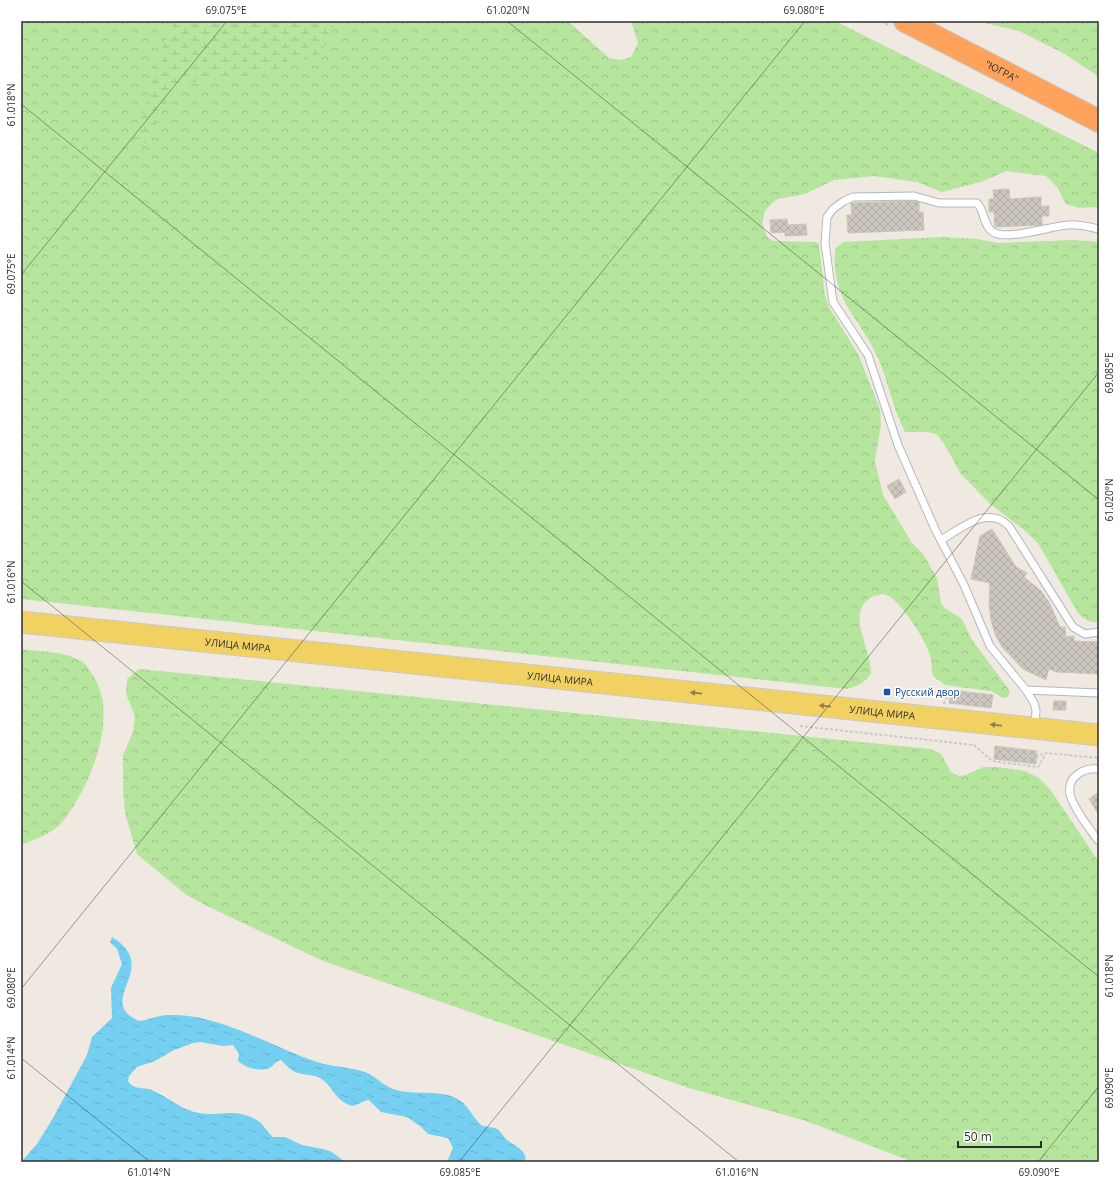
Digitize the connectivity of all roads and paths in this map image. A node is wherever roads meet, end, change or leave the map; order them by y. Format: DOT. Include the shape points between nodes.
graph roads {
  1 [pos="905,21"];
  2 [pos="1099,121"];
  3 [pos="1099,229"];
  4 [pos="941,540"];
  5 [pos="21,622"];
  6 [pos="1099,632"];
  7 [pos="21,635"];
  8 [pos="1026,690"];
  9 [pos="1099,693"];
  10 [pos="982,700"];
  11 [pos="942,708"];
  12 [pos="800,726"];
  13 [pos="1099,735"];
  14 [pos="1038,741"];
  15 [pos="1099,749"];
  16 [pos="1001,753"];
  17 [pos="1099,758"];
  18 [pos="1099,769"];
  19 [pos="1099,841"];
  1 -- 2 [label="highway, \"ЮГРА\""];
  3 -- 4 [label="lane" via="1067,225 1044,230 994,233 988,228 982,208 977,203 939,203 914,196 852,197 833,209 827,217 825,243 833,302 868,355 898,445"];
  4 -- 6 [label="lane" via="979,519 998,517 1009,526 1073,627 1085,634"];
  4 -- 8 [label="lane" via="990,646"];
  14 -- 5 [label="main road, УЛИЦА МИРА, one-way"];
  7 -- 14 [label="main road, УЛИЦА МИРА"];
  8 -- 9 [label="lane"];
  8 -- 14 [label="lane" via="1036,707"];
  10 -- 11 [label="path" via="948,697"];
  12 -- 14 [label="path" via="974,745 992,761 1038,767"];
  13 -- 14 [label="main road, УЛИЦА МИРА"];
  14 -- 15 [label="main road, УЛИЦА МИРА"];
  14 -- 16 [label="path" via="1036,757"];
  14 -- 17 [label="path"];
  18 -- 19 [label="lane" via="1082,771 1070,785 1069,794"];
}
